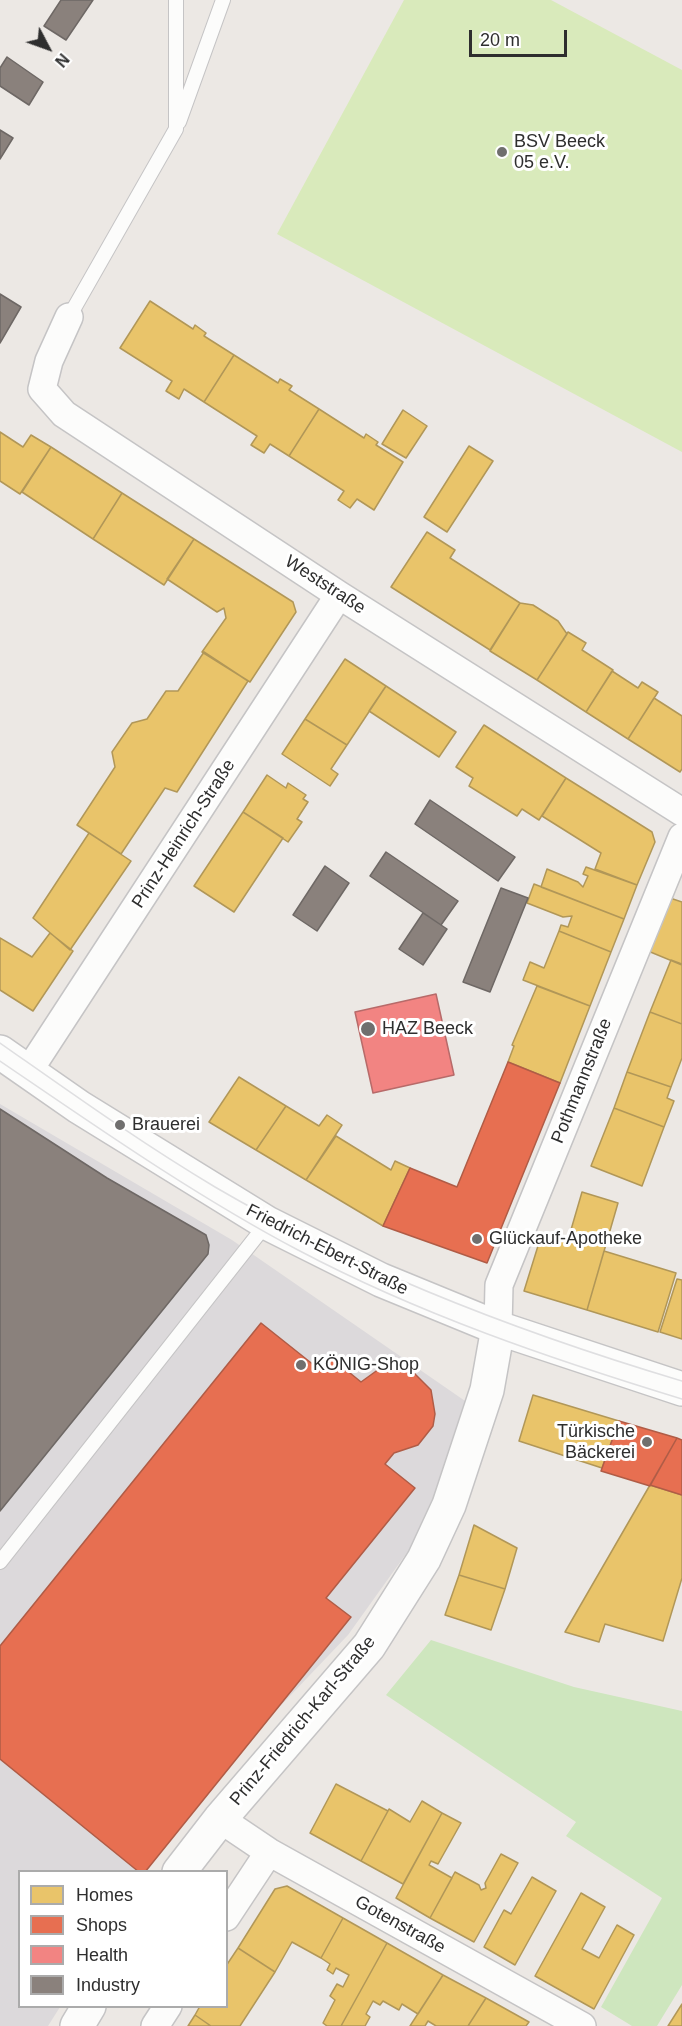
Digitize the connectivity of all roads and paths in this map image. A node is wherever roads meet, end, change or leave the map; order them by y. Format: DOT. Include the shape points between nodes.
graph roads {
  1 [pos="176,0"];
  2 [pos="223,0"];
  3 [pos="176,129"];
  4 [pos="69,317"];
  5 [pos="339,595"];
  6 [pos="682,812"];
  7 [pos="682,837"];
  8 [pos="0,1052"];
  9 [pos="28,1072"];
  10 [pos="267,1224"];
  11 [pos="498,1328"];
  12 [pos="682,1389"];
  13 [pos="0,1562"];
  14 [pos="220,1820"];
  15 [pos="269,1852"];
  16 [pos="181,1870"];
  17 [pos="228,1914"];
  18 [pos="88,2008"];
  19 [pos="167,2008"];
  20 [pos="77,2026"];
  21 [pos="155,2026"];
  22 [pos="582,2026"];
  1 -- 3 [label="lane"];
  2 -- 3 [label="lane"];
  3 -- 4 [label="lane"];
  4 -- 5 [label="street, Weststraße" via="42,389 64,414"];
  5 -- 6 [label="street, Weststraße"];
  5 -- 9 [label="street, Prinz-Heinrich-Straße"];
  7 -- 11 [label="street, Pothmannstraße" via="499,1285"];
  8 -- 9 [label="main road, Friedrich-Ebert-Straße"];
  9 -- 10 [label="main road, Friedrich-Ebert-Straße"];
  10 -- 11 [label="main road, Friedrich-Ebert-Straße" via="381,1280"];
  10 -- 13 [label="lane"];
  11 -- 12 [label="main road, Friedrich-Ebert-Straße"];
  11 -- 14 [label="main road, Prinz-Friedrich-Karl-Straße" via="487,1390 449,1505 424,1559 369,1646"];
  14 -- 15 [label="street, Gotenstraße"];
  14 -- 16 [label="main road, Prinz-Friedrich-Karl-Straße"];
  15 -- 17 [label="street"];
  15 -- 22 [label="street, Gotenstraße"];
  18 -- 20 [label="main road"];
  19 -- 21 [label="street"];
}
